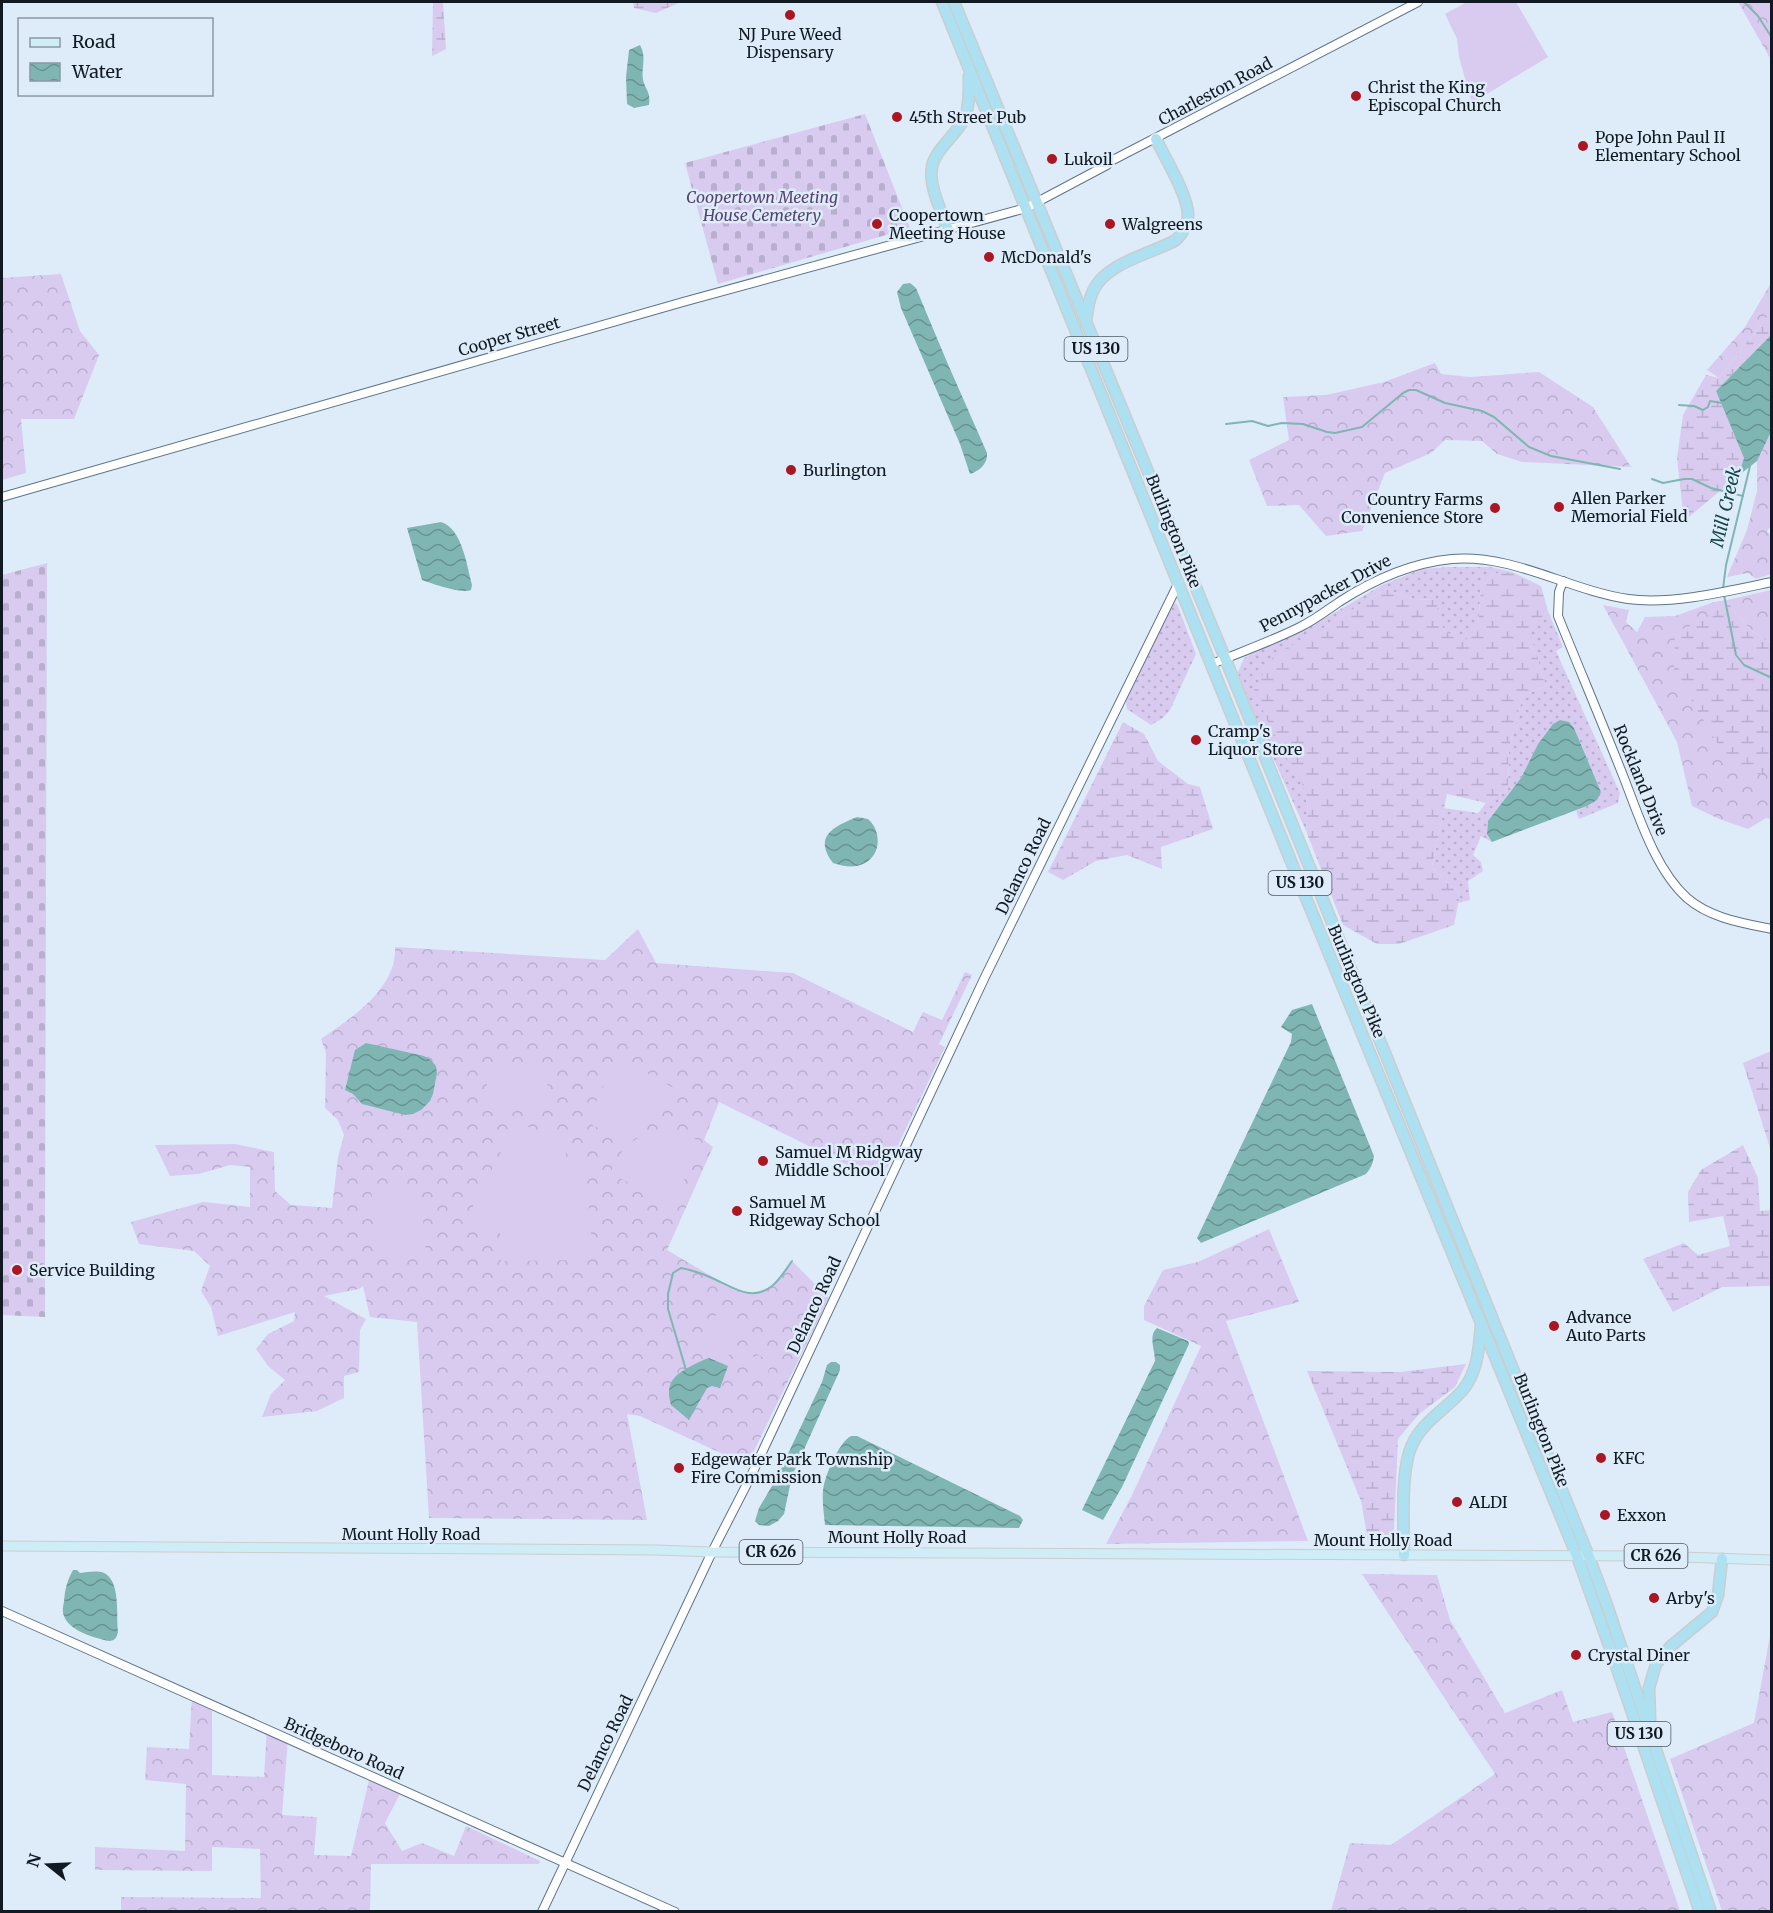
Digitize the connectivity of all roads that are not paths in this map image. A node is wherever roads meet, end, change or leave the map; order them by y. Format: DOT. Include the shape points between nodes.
graph roads {
  1 [pos="942,2"];
  2 [pos="954,2"];
  3 [pos="1416,2"];
  4 [pos="969,69"];
  5 [pos="1156,139"];
  6 [pos="1031,206"];
  7 [pos="948,230"];
  8 [pos="1086,323"];
  9 [pos="2,497"];
  10 [pos="1563,581"];
  11 [pos="1179,582"];
  12 [pos="1772,582"];
  13 [pos="1225,658"];
  14 [pos="1212,664"];
  15 [pos="1772,928"];
  16 [pos="1481,1322"];
  17 [pos="2,1546"];
  18 [pos="712,1552"];
  19 [pos="1404,1555"];
  20 [pos="1583,1557"];
  21 [pos="1722,1559"];
  22 [pos="1772,1560"];
  23 [pos="2,1611"];
  24 [pos="1650,1732"];
  25 [pos="565,1861"];
  26 [pos="542,1911"];
  27 [pos="675,1911"];
  28 [pos="1700,1911"];
  29 [pos="1711,1911"];
  1 -- 4 [label="highway, Burlington Pike / US 130"];
  2 -- 6 [label="highway, Burlington Pike / US 130"];
  3 -- 5 [label="street, Charleston Road"];
  4 -- 6 [label="highway, Burlington Pike / US 130"];
  4 -- 7 [label="highway" via="965,116 935,156 932,166 933,185"];
  5 -- 6 [label="street, Charleston Road"];
  5 -- 8 [label="highway" via="1187,207 1183,233 1099,280 1089,301"];
  6 -- 7 [label="street, Cooper Street"];
  6 -- 8 [label="highway, Burlington Pike / US 130"];
  6 -- 11 [label="highway, Burlington Pike / US 130"];
  7 -- 9 [label="street, Cooper Street"];
  8 -- 13 [label="highway, Burlington Pike / US 130"];
  10 -- 12 [label="street, Pennypacker Drive" via="1641,600 1671,599"];
  10 -- 13 [label="street, Pennypacker Drive" via="1496,561 1454,559 1426,563 1386,576 1299,627"];
  10 -- 15 [label="street, Rockland Drive" via="1558,616 1664,869 1678,890 1698,906 1722,917"];
  11 -- 14 [label="highway, Burlington Pike / US 130"];
  11 -- 18 [label="street, Delanco Road" via="984,979"];
  13 -- 14 [label="street, Pennypacker Drive"];
  13 -- 20 [label="highway, Burlington Pike / US 130"];
  14 -- 16 [label="highway, Burlington Pike / US 130"];
  16 -- 19 [label="highway" via="1471,1377 1412,1445 1406,1468"];
  16 -- 20 [label="highway, Burlington Pike / US 130"];
  17 -- 18 [label="main road, Mount Holly Road / CR 626"];
  18 -- 19 [label="main road, Mount Holly Road / CR 626"];
  18 -- 25 [label="street, Delanco Road"];
  19 -- 20 [label="main road, Mount Holly Road / CR 626"];
  20 -- 21 [label="main road, CR 626"];
  20 -- 24 [label="highway, Burlington Pike / US 130"];
  20 -- 28 [label="highway, Burlington Pike / US 130"];
  21 -- 22 [label="main road, CR 626"];
  21 -- 24 [label="highway" via="1712,1611 1679,1638 1656,1664 1649,1688"];
  23 -- 25 [label="street, Bridgeboro Road"];
  24 -- 29 [label="highway, Burlington Pike / US 130"];
  25 -- 26 [label="street, Delanco Road"];
  25 -- 27 [label="street, Bridgeboro Road"];
}
